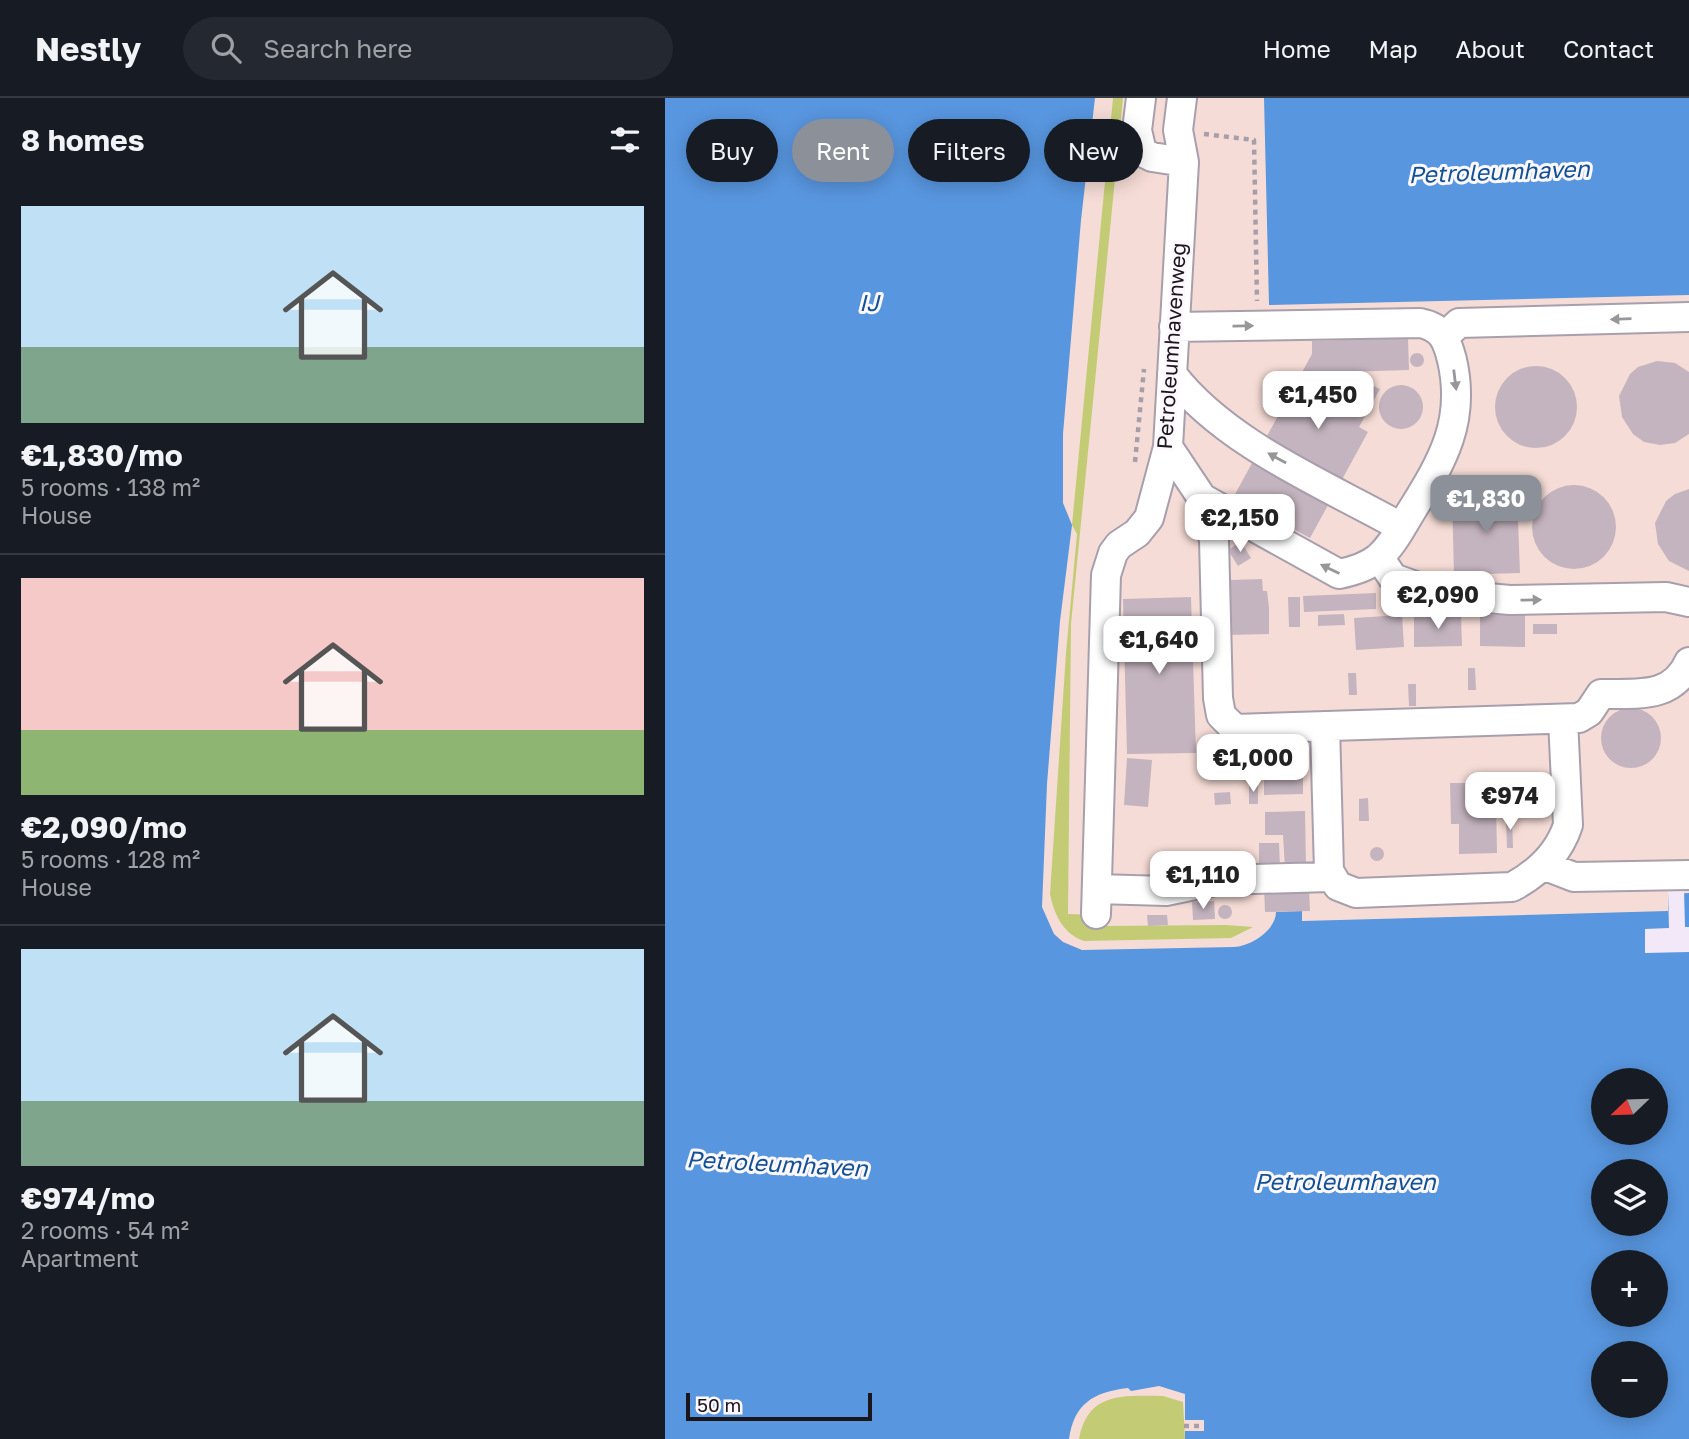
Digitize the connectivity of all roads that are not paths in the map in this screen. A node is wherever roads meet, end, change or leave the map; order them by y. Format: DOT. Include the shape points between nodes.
graph roads {
  1 [pos="1141,98"];
  2 [pos="1182,98"];
  3 [pos="1200,98"];
  4 [pos="1184,162"];
  5 [pos="1689,317"];
  6 [pos="1174,327"];
  7 [pos="1445,337"];
  8 [pos="1172,374"];
  9 [pos="1168,447"];
  10 [pos="1202,498"];
  11 [pos="1401,527"];
  12 [pos="1379,557"];
  13 [pos="1689,602"];
  14 [pos="1689,662"];
  15 [pos="1563,719"];
  16 [pos="1325,726"];
  17 [pos="1543,866"];
  18 [pos="1689,874"];
  19 [pos="1331,877"];
  1 -- 4 [label="lane" via="1137,130 1143,152"];
  2 -- 4 [label="lane, Petroleumhavenweg" via="1178,130"];
  3 -- 4 [label="lane, Petroleumhavenweg" via="1195,133"];
  4 -- 6 [label="lane, Petroleumhavenweg"];
  5 -- 7 [label="lane, one-way" via="1459,323"];
  6 -- 7 [label="lane, one-way" via="1420,323"];
  6 -- 8 [label="lane, Petroleumhavenweg"];
  7 -- 11 [label="lane, one-way" via="1457,393 1452,434 1437,470"];
  8 -- 9 [label="lane, Petroleumhavenweg"];
  11 -- 8 [label="lane, one-way" via="1231,433"];
  9 -- 10 [label="lane"];
  9 -- 19 [label="lane, Petroleumhavenweg" via="1149,518 1119,545 1106,575 1096,902 1141,890 1166,891 1219,880"];
  12 -- 10 [label="lane, one-way" via="1339,574"];
  10 -- 16 [label="lane" via="1214,540 1221,715 1235,729"];
  11 -- 12 [label="lane"];
  12 -- 13 [label="lane, one-way" via="1393,578 1454,594 1510,600 1667,597"];
  14 -- 15 [label="lane" via="1680,677 1658,692 1601,694 1579,719"];
  15 -- 16 [label="lane"];
  15 -- 17 [label="lane" via="1568,825 1564,839"];
  16 -- 19 [label="lane"];
  17 -- 18 [label="lane" via="1574,877"];
  17 -- 19 [label="lane" via="1512,887 1356,893 1343,890"];
}
